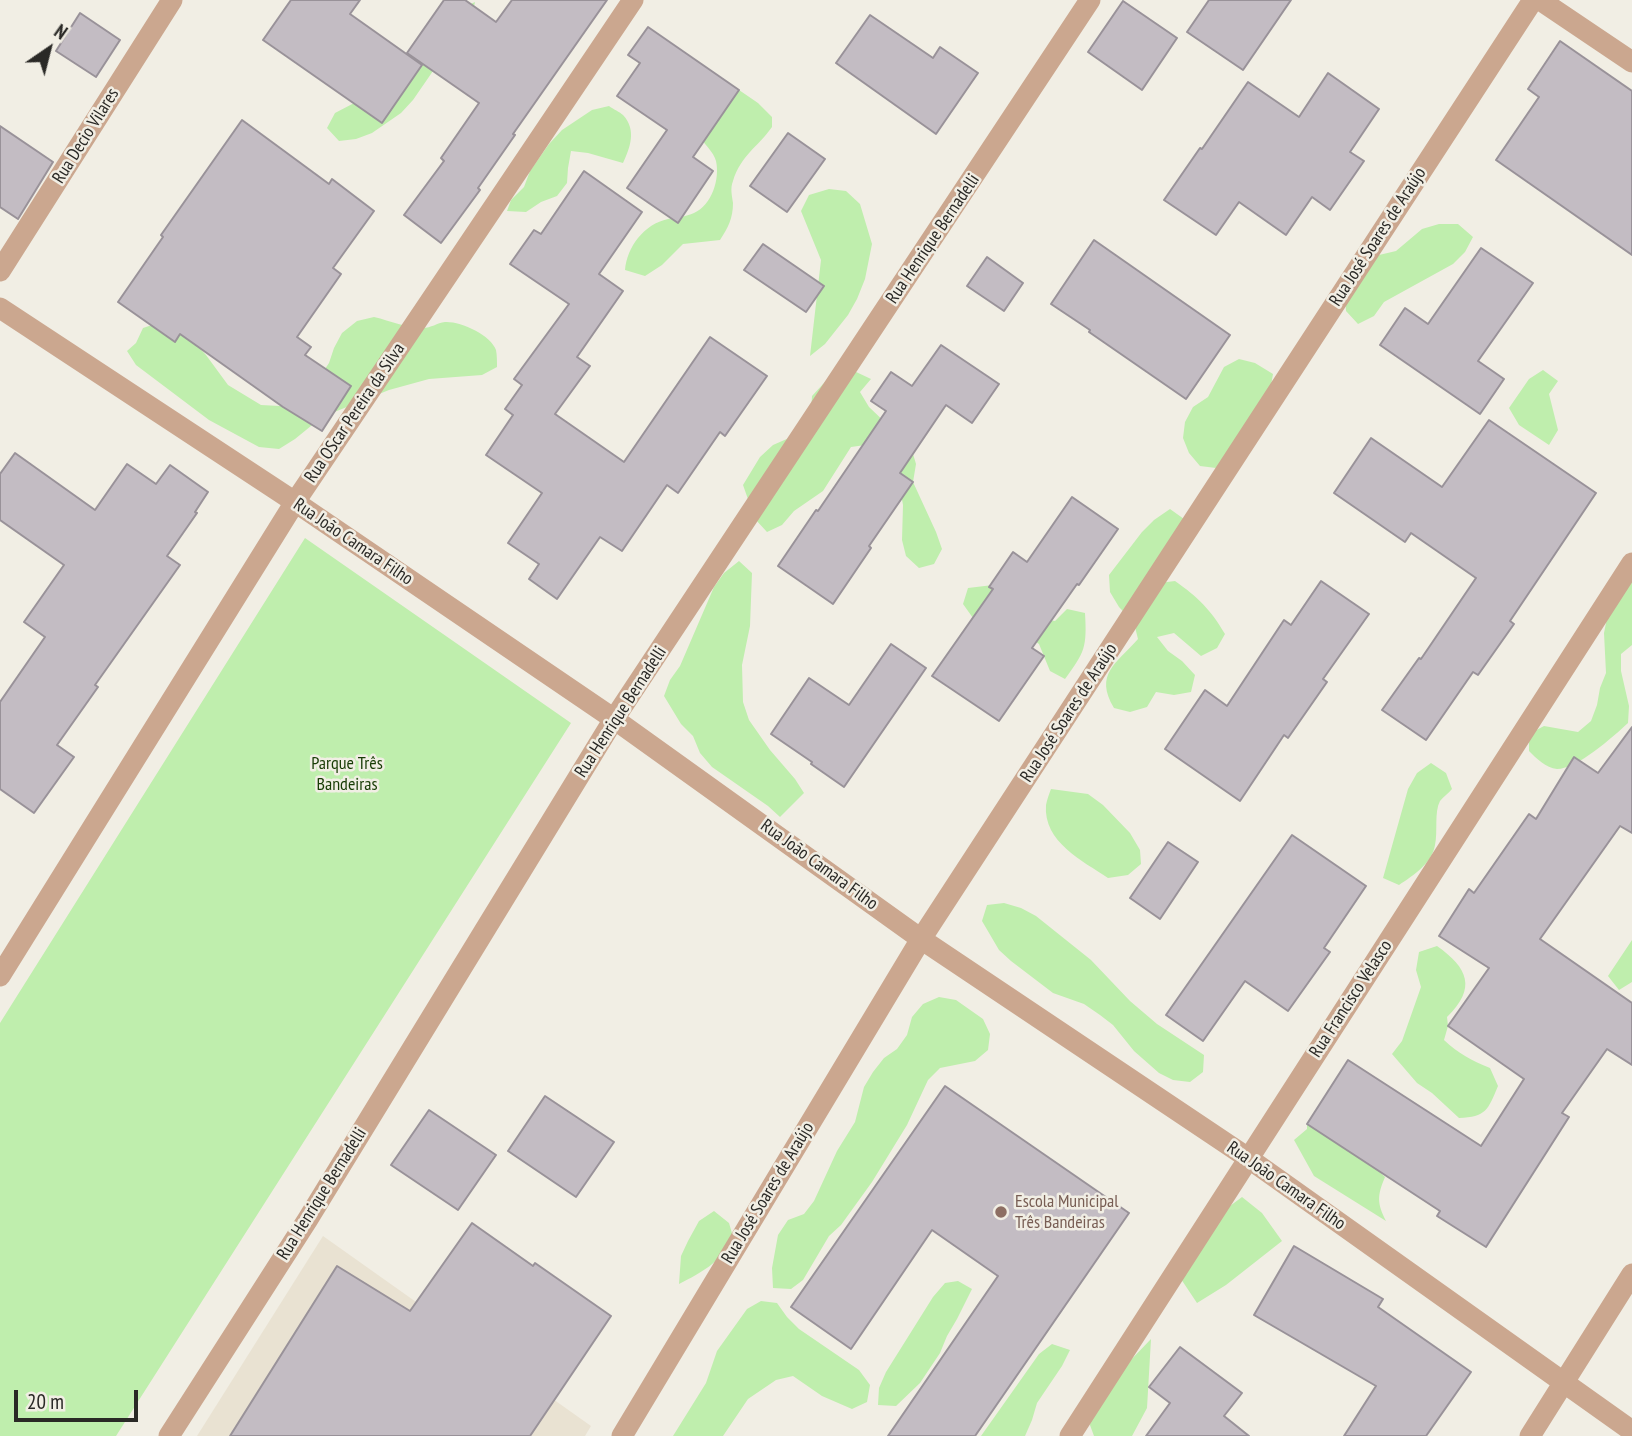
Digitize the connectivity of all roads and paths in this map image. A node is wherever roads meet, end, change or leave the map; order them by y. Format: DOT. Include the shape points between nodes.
graph roads {
  1 [pos="173,0"];
  2 [pos="633,0"];
  3 [pos="1090,0"];
  4 [pos="1533,0"];
  5 [pos="1540,0"];
  6 [pos="1632,62"];
  7 [pos="0,271"];
  8 [pos="0,307"];
  9 [pos="295,502"];
  10 [pos="1632,562"];
  11 [pos="614,719"];
  12 [pos="921,939"];
  13 [pos="0,976"];
  14 [pos="1248,1158"];
  15 [pos="1632,1274"];
  16 [pos="1564,1382"];
  17 [pos="1632,1431"];
  18 [pos="169,1436"];
  19 [pos="622,1436"];
  20 [pos="1070,1436"];
  21 [pos="1530,1436"];
  1 -- 7 [label="street, Rua Decio Vilares"];
  2 -- 9 [label="street, Rua OScar Pereira da Silva"];
  3 -- 11 [label="street, Rua Henrique Bernadelli"];
  4 -- 12 [label="street, Rua José Soares de Araújo"];
  5 -- 6 [label="street"];
  8 -- 9 [label="street, Rua João Camara Filho"];
  9 -- 11 [label="street, Rua João Camara Filho"];
  9 -- 13 [label="street, Rua OScar Pereira da Silva"];
  10 -- 14 [label="street, Rua Francisco Velasco"];
  11 -- 12 [label="street, Rua João Camara Filho"];
  11 -- 18 [label="street, Rua Henrique Bernadelli" via="308,1219"];
  12 -- 14 [label="street, Rua João Camara Filho"];
  12 -- 19 [label="street, Rua José Soares de Araújo"];
  14 -- 16 [label="street, Rua João Camara Filho"];
  14 -- 20 [label="street, Rua Francisco Velasco"];
  15 -- 16 [label="street"];
  16 -- 17 [label="street, Rua João Camara Filho"];
  16 -- 21 [label="street"];
}
